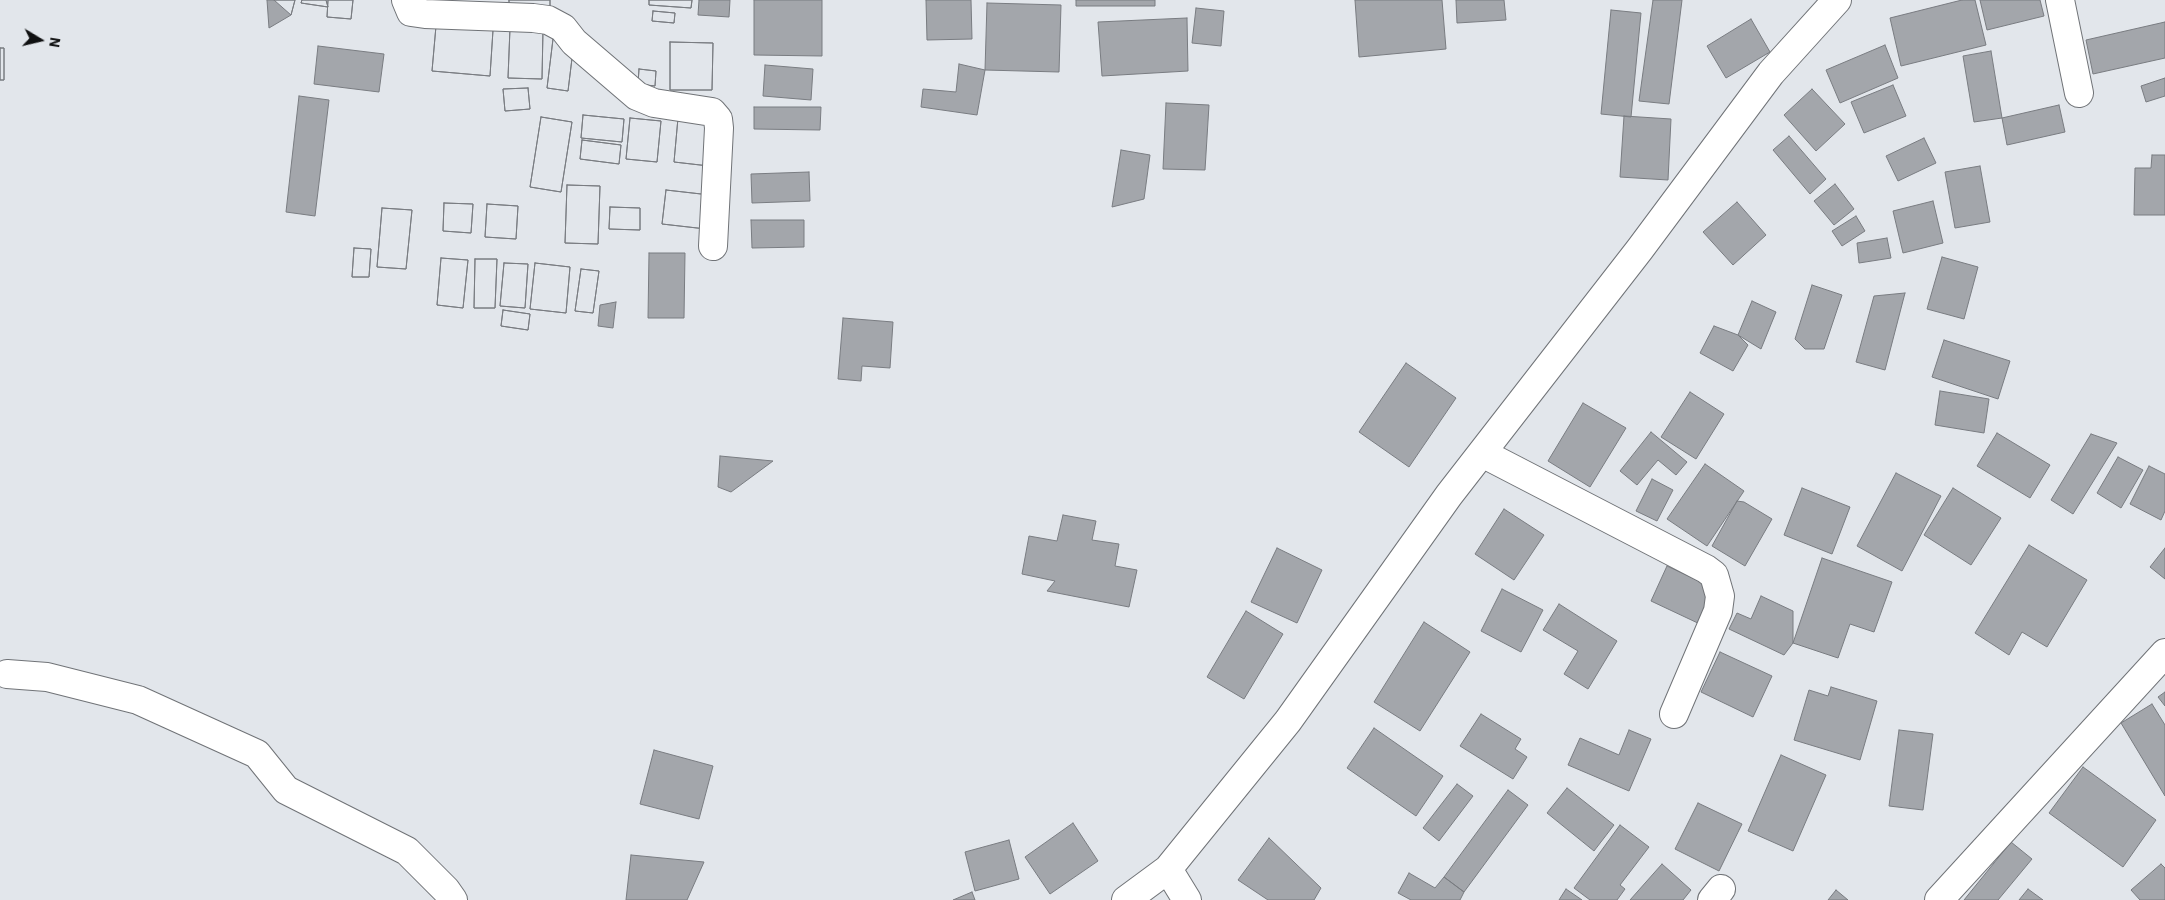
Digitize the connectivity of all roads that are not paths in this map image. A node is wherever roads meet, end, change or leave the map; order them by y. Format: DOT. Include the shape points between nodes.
graph roads {
  1 [pos="406,0"];
  2 [pos="1837,0"];
  3 [pos="2060,0"];
  4 [pos="2079,93"];
  5 [pos="713,246"];
  6 [pos="1482,453"];
  7 [pos="2165,653"];
  8 [pos="7,674"];
  9 [pos="1674,714"];
  10 [pos="1168,870"];
  11 [pos="453,900"];
  12 [pos="1126,900"];
  13 [pos="1187,900"];
  14 [pos="1939,900"];
  1 -- 5 [label="street" via="411,12 424,14 548,20 563,28 574,42 637,96 654,103 712,112 718,118 719,128"];
  2 -- 6 [label="street" via="1771,73"];
  3 -- 4 [label="street"];
  6 -- 9 [label="street" via="1714,575 1720,596 1718,611"];
  6 -- 10 [label="street" via="1288,721"];
  7 -- 14 [label="street"];
  8 -- 11 [label="street" via="47,677 138,700 257,754 286,790 407,851"];
  10 -- 12 [label="street"];
  10 -- 13 [label="street"];
}
